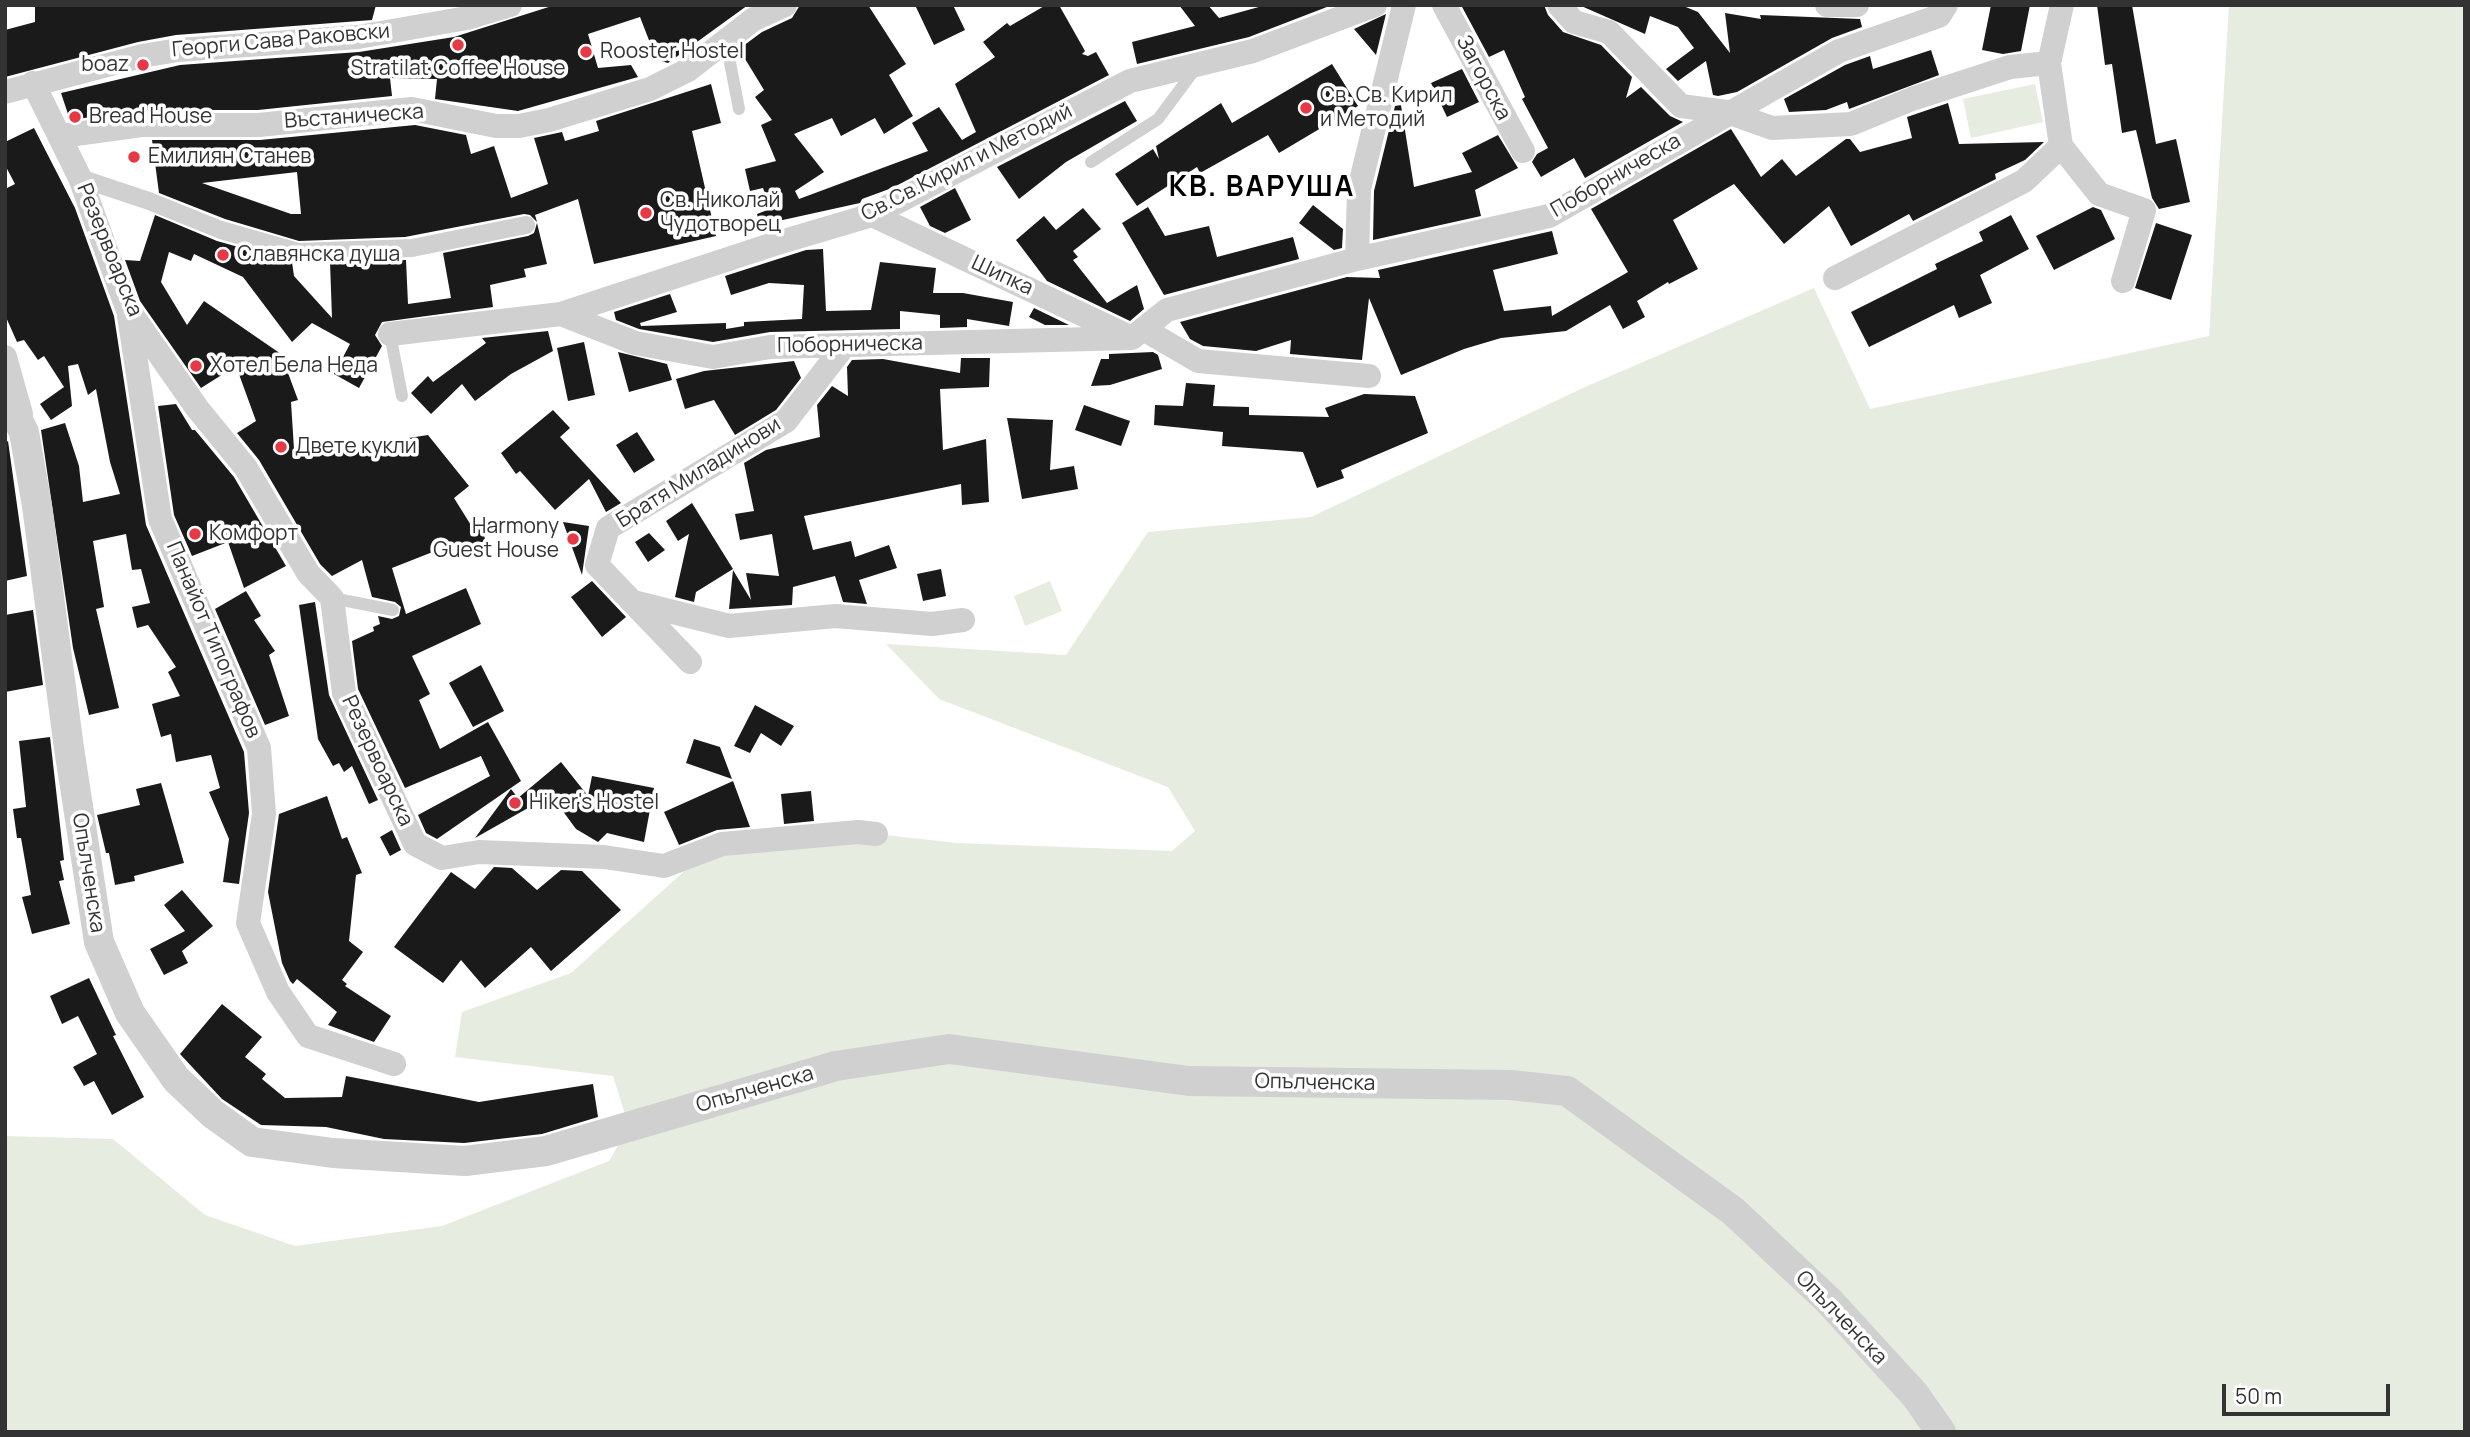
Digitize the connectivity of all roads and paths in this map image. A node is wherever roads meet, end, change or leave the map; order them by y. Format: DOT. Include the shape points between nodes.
graph roads {
  1 [pos="510,5"];
  2 [pos="785,5"];
  3 [pos="1375,5"];
  4 [pos="1404,5"];
  5 [pos="1444,5"];
  6 [pos="1559,5"];
  7 [pos="1827,5"];
  8 [pos="1857,5"];
  9 [pos="1915,5"];
  10 [pos="2062,5"];
  11 [pos="1939,9"];
  12 [pos="726,42"];
  13 [pos="2049,63"];
  14 [pos="1199,64"];
  15 [pos="43,80"];
  16 [pos="5,92"];
  17 [pos="739,109"];
  18 [pos="1727,112"];
  19 [pos="61,136"];
  20 [pos="2061,146"];
  21 [pos="1523,151"];
  22 [pos="1091,162"];
  23 [pos="80,178"];
  24 [pos="872,215"];
  25 [pos="526,225"];
  26 [pos="1357,259"];
  27 [pos="1835,278"];
  28 [pos="2123,282"];
  29 [pos="127,308"];
  30 [pos="561,314"];
  31 [pos="1138,333"];
  32 [pos="390,334"];
  33 [pos="844,346"];
  34 [pos="5,357"];
  35 [pos="1369,376"];
  36 [pos="5,395"];
  37 [pos="402,396"];
  38 [pos="24,432"];
  39 [pos="332,598"];
  40 [pos="633,602"];
  41 [pos="393,610"];
  42 [pos="963,620"];
  43 [pos="690,662"];
  44 [pos="876,834"];
  45 [pos="394,1064"];
  46 [pos="1941,1432"];
  1 -- 15 [label="street, Георги Сава Раковски" via="467,18 358,37 178,50"];
  2 -- 12 [label="street, Въстаническа" via="754,19"];
  3 -- 14 [label="street, Св.Св.Кирил и Методий" via="1253,51"];
  4 -- 26 [label="street" via="1359,189"];
  5 -- 21 [label="street, Загорска"];
  6 -- 18 [label="street" via="1574,22 1609,32 1681,106"];
  7 -- 8 [label="street"];
  9 -- 11 [label="street"];
  10 -- 13 [label="street"];
  11 -- 18 [label="street, Поборническа" via="1839,51"];
  12 -- 17 [label="lane"];
  12 -- 19 [label="street, Въстаническа" via="688,70 650,89 519,126 496,127 412,109 259,125 142,125"];
  13 -- 18 [label="street" via="2010,66 1851,124 1772,128"];
  13 -- 20 [label="street"];
  14 -- 22 [label="lane" via="1158,119"];
  14 -- 24 [label="street, Св.Св.Кирил и Методий" via="1130,81"];
  15 -- 16 [label="street, Георги Сава Раковски"];
  15 -- 19 [label="street, Резервоарска"];
  18 -- 26 [label="street, Поборническа" via="1549,216"];
  19 -- 23 [label="street, Резервоарска"];
  20 -- 27 [label="street" via="2024,181"];
  20 -- 28 [label="street" via="2099,194 2144,210"];
  23 -- 25 [label="street" via="221,230 298,252 412,248"];
  23 -- 29 [label="street, Резервоарска"];
  24 -- 30 [label="street, Св.Св.Кирил и Методий"];
  24 -- 31 [label="street, Шипка"];
  26 -- 31 [label="street, Поборническа" via="1167,310"];
  29 -- 39 [label="street, Резервоарска" via="197,408 246,468 308,573"];
  29 -- 45 [label="street, Панайот Типографов" via="160,519 259,748 264,814 248,923 278,992 308,1036"];
  30 -- 32 [label="street, Св.Св.Кирил и Методий"];
  30 -- 33 [label="street, Поборническа" via="635,343 713,357 770,347"];
  31 -- 33 [label="street, Поборническа"];
  31 -- 35 [label="street" via="1198,361"];
  32 -- 37 [label="lane"];
  33 -- 40 [label="street, Братя Миладинови" via="786,421 608,528 597,565"];
  34 -- 38 [label="street"];
  36 -- 38 [label="street, Опълченска"];
  38 -- 46 [label="street, Опълченска" via="99,942 130,1013 176,1079 212,1114 252,1142 332,1153 465,1161 546,1151 836,1066 949,1049 1189,1081 1510,1085 1567,1091 1733,1211 1829,1301 1914,1395"];
  39 -- 41 [label="lane"];
  39 -- 44 [label="street, Резервоарска" via="344,693 415,844 442,858 479,852 604,857 664,866 722,844"];
  40 -- 42 [label="street" via="729,626 835,616 932,624"];
  40 -- 43 [label="street, Братя Миладинови"];
}
